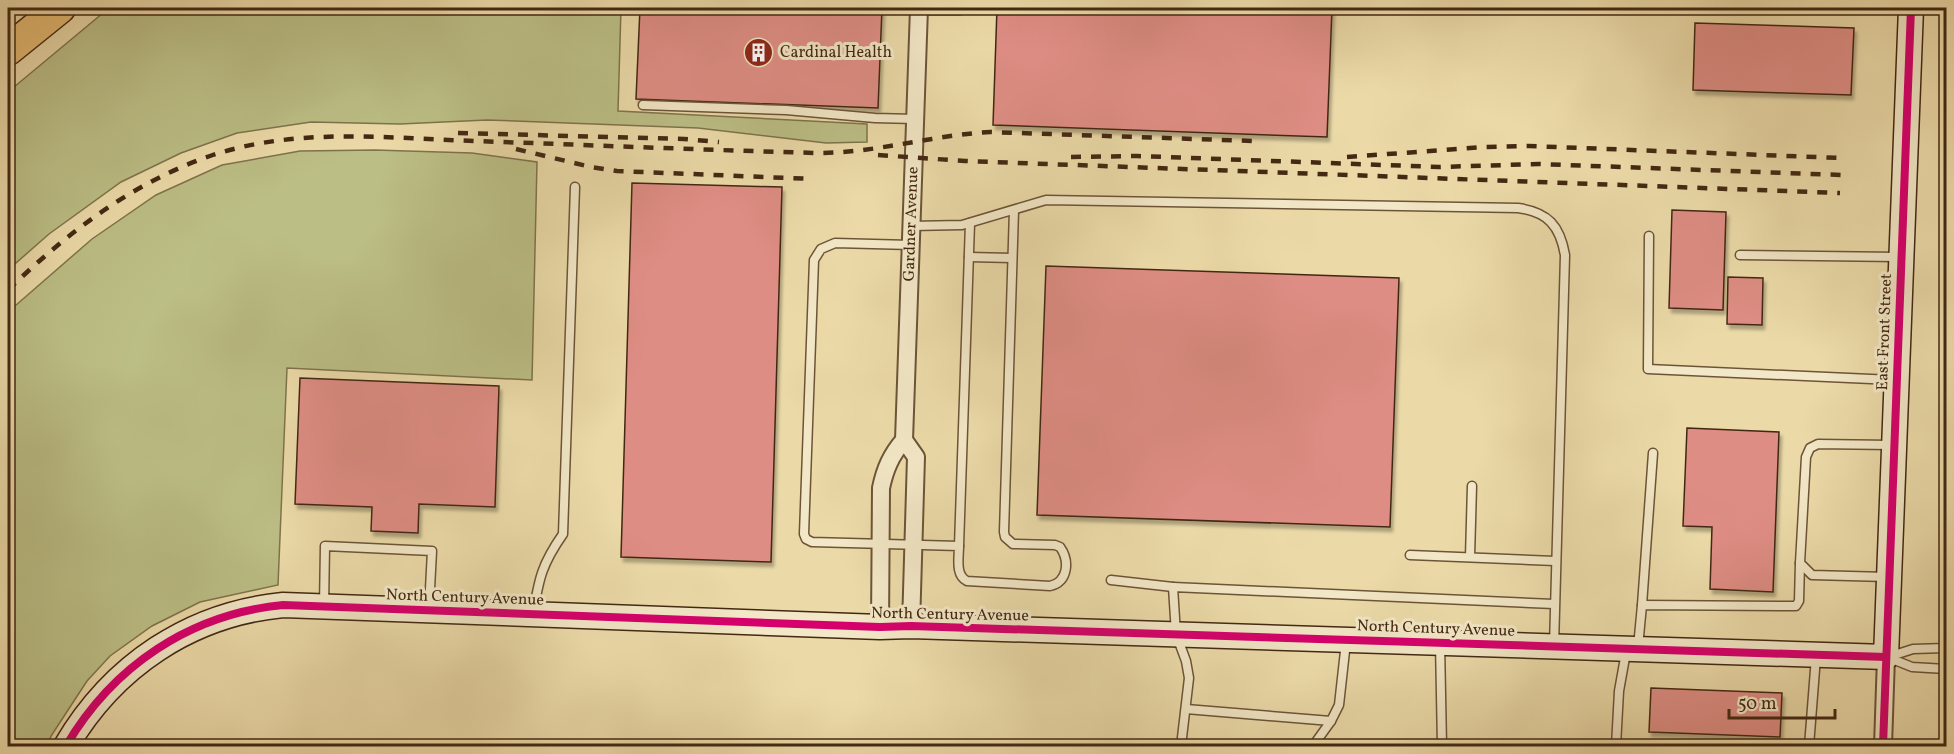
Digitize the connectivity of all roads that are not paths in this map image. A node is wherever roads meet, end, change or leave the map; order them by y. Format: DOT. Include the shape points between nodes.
graph roads {
  1 [pos="60,8"];
  2 [pos="966,8"];
  3 [pos="1911,8"];
  4 [pos="919,9"];
  5 [pos="8,50"];
  6 [pos="643,105"];
  7 [pos="915,119"];
  8 [pos="576,187"];
  9 [pos="1014,210"];
  10 [pos="970,223"];
  11 [pos="911,226"];
  12 [pos="1649,236"];
  13 [pos="910,245"];
  14 [pos="1740,255"];
  15 [pos="969,257"];
  16 [pos="1902,257"];
  17 [pos="1012,258"];
  18 [pos="1897,381"];
  19 [pos="904,441"];
  20 [pos="1894,446"];
  21 [pos="1653,453"];
  22 [pos="1472,486"];
  23 [pos="881,544"];
  24 [pos="913,544"];
  25 [pos="959,546"];
  26 [pos="1410,555"];
  27 [pos="1470,556"];
  28 [pos="1555,561"];
  29 [pos="1800,563"];
  30 [pos="1889,577"];
  31 [pos="1111,580"];
  32 [pos="1173,587"];
  33 [pos="1554,604"];
  34 [pos="1642,605"];
  35 [pos="324,606"];
  36 [pos="429,610"];
  37 [pos="533,614"];
  38 [pos="910,626"];
  39 [pos="880,627"];
  40 [pos="1176,634"];
  41 [pos="1346,640"];
  42 [pos="1440,643"];
  43 [pos="1554,646"];
  44 [pos="1947,648"];
  45 [pos="1632,649"];
  46 [pos="1816,655"];
  47 [pos="1886,657"];
  48 [pos="1947,669"];
  49 [pos="1186,709"];
  50 [pos="1331,721"];
  51 [pos="66,747"];
  52 [pos="1181,747"];
  53 [pos="1313,747"];
  54 [pos="1442,747"];
  55 [pos="1616,747"];
  56 [pos="1809,747"];
  57 [pos="1883,747"];
  1 -- 5 [label="highway"];
  2 -- 4 [label="lane"];
  3 -- 16 [label="street, East Front Street"];
  4 -- 7 [label="street, Gardner Avenue"];
  6 -- 7 [label="lane"];
  7 -- 11 [label="street, Gardner Avenue"];
  8 -- 37 [label="lane" via="563,534 538,582"];
  9 -- 10 [label="lane"];
  9 -- 17 [label="lane"];
  9 -- 28 [label="lane" via="1046,200 1518,208 1540,213 1558,230 1565,255"];
  10 -- 11 [label="lane"];
  10 -- 15 [label="lane"];
  11 -- 13 [label="street, Gardner Avenue"];
  12 -- 18 [label="lane" via="1648,369"];
  13 -- 19 [label="street, Gardner Avenue"];
  13 -- 23 [label="lane" via="835,243 821,249 813,268 803,531 812,542"];
  14 -- 16 [label="lane"];
  15 -- 17 [label="lane"];
  15 -- 25 [label="lane"];
  16 -- 18 [label="street, East Front Street"];
  17 -- 25 [label="lane" via="1004,532 1013,544 1060,547 1066,560 1065,572 1057,585 1050,586 967,581 959,573"];
  18 -- 20 [label="street, East Front Street"];
  19 -- 23 [label="street" via="885,469"];
  19 -- 24 [label="street, Gardner Avenue" via="916,457"];
  20 -- 29 [label="lane" via="1818,444 1810,448 1806,458"];
  20 -- 30 [label="street, East Front Street"];
  21 -- 34 [label="lane"];
  22 -- 27 [label="lane"];
  23 -- 24 [label="lane"];
  23 -- 39 [label="street"];
  24 -- 25 [label="lane"];
  24 -- 38 [label="street, Gardner Avenue"];
  26 -- 27 [label="lane"];
  27 -- 28 [label="lane"];
  28 -- 33 [label="lane"];
  29 -- 30 [label="lane" via="1812,575"];
  29 -- 34 [label="lane" via="1796,606"];
  30 -- 47 [label="street, East Front Street"];
  31 -- 32 [label="lane"];
  32 -- 33 [label="lane"];
  32 -- 40 [label="lane"];
  33 -- 43 [label="lane"];
  34 -- 45 [label="lane"];
  35 -- 36 [label="street, North Century Avenue"];
  35 -- 36 [label="lane" via="325,546 432,551"];
  35 -- 51 [label="street, North Century Avenue" via="257,608 196,627 169,641 129,669 102,695"];
  36 -- 37 [label="street, North Century Avenue"];
  37 -- 39 [label="street, North Century Avenue"];
  38 -- 39 [label="street, North Century Avenue"];
  38 -- 40 [label="street, North Century Avenue"];
  40 -- 41 [label="street, North Century Avenue"];
  40 -- 49 [label="lane" via="1189,678"];
  41 -- 42 [label="street, North Century Avenue"];
  41 -- 50 [label="lane" via="1339,705"];
  42 -- 43 [label="street, North Century Avenue"];
  42 -- 54 [label="lane"];
  43 -- 45 [label="street, North Century Avenue"];
  44 -- 47 [label="lane" via="1913,649"];
  45 -- 46 [label="street, North Century Avenue"];
  45 -- 55 [label="lane" via="1619,691"];
  46 -- 47 [label="street, North Century Avenue"];
  46 -- 56 [label="lane"];
  47 -- 48 [label="lane" via="1912,667"];
  47 -- 57 [label="street"];
  49 -- 50 [label="lane"];
  49 -- 52 [label="lane"];
  50 -- 53 [label="lane"];
}
